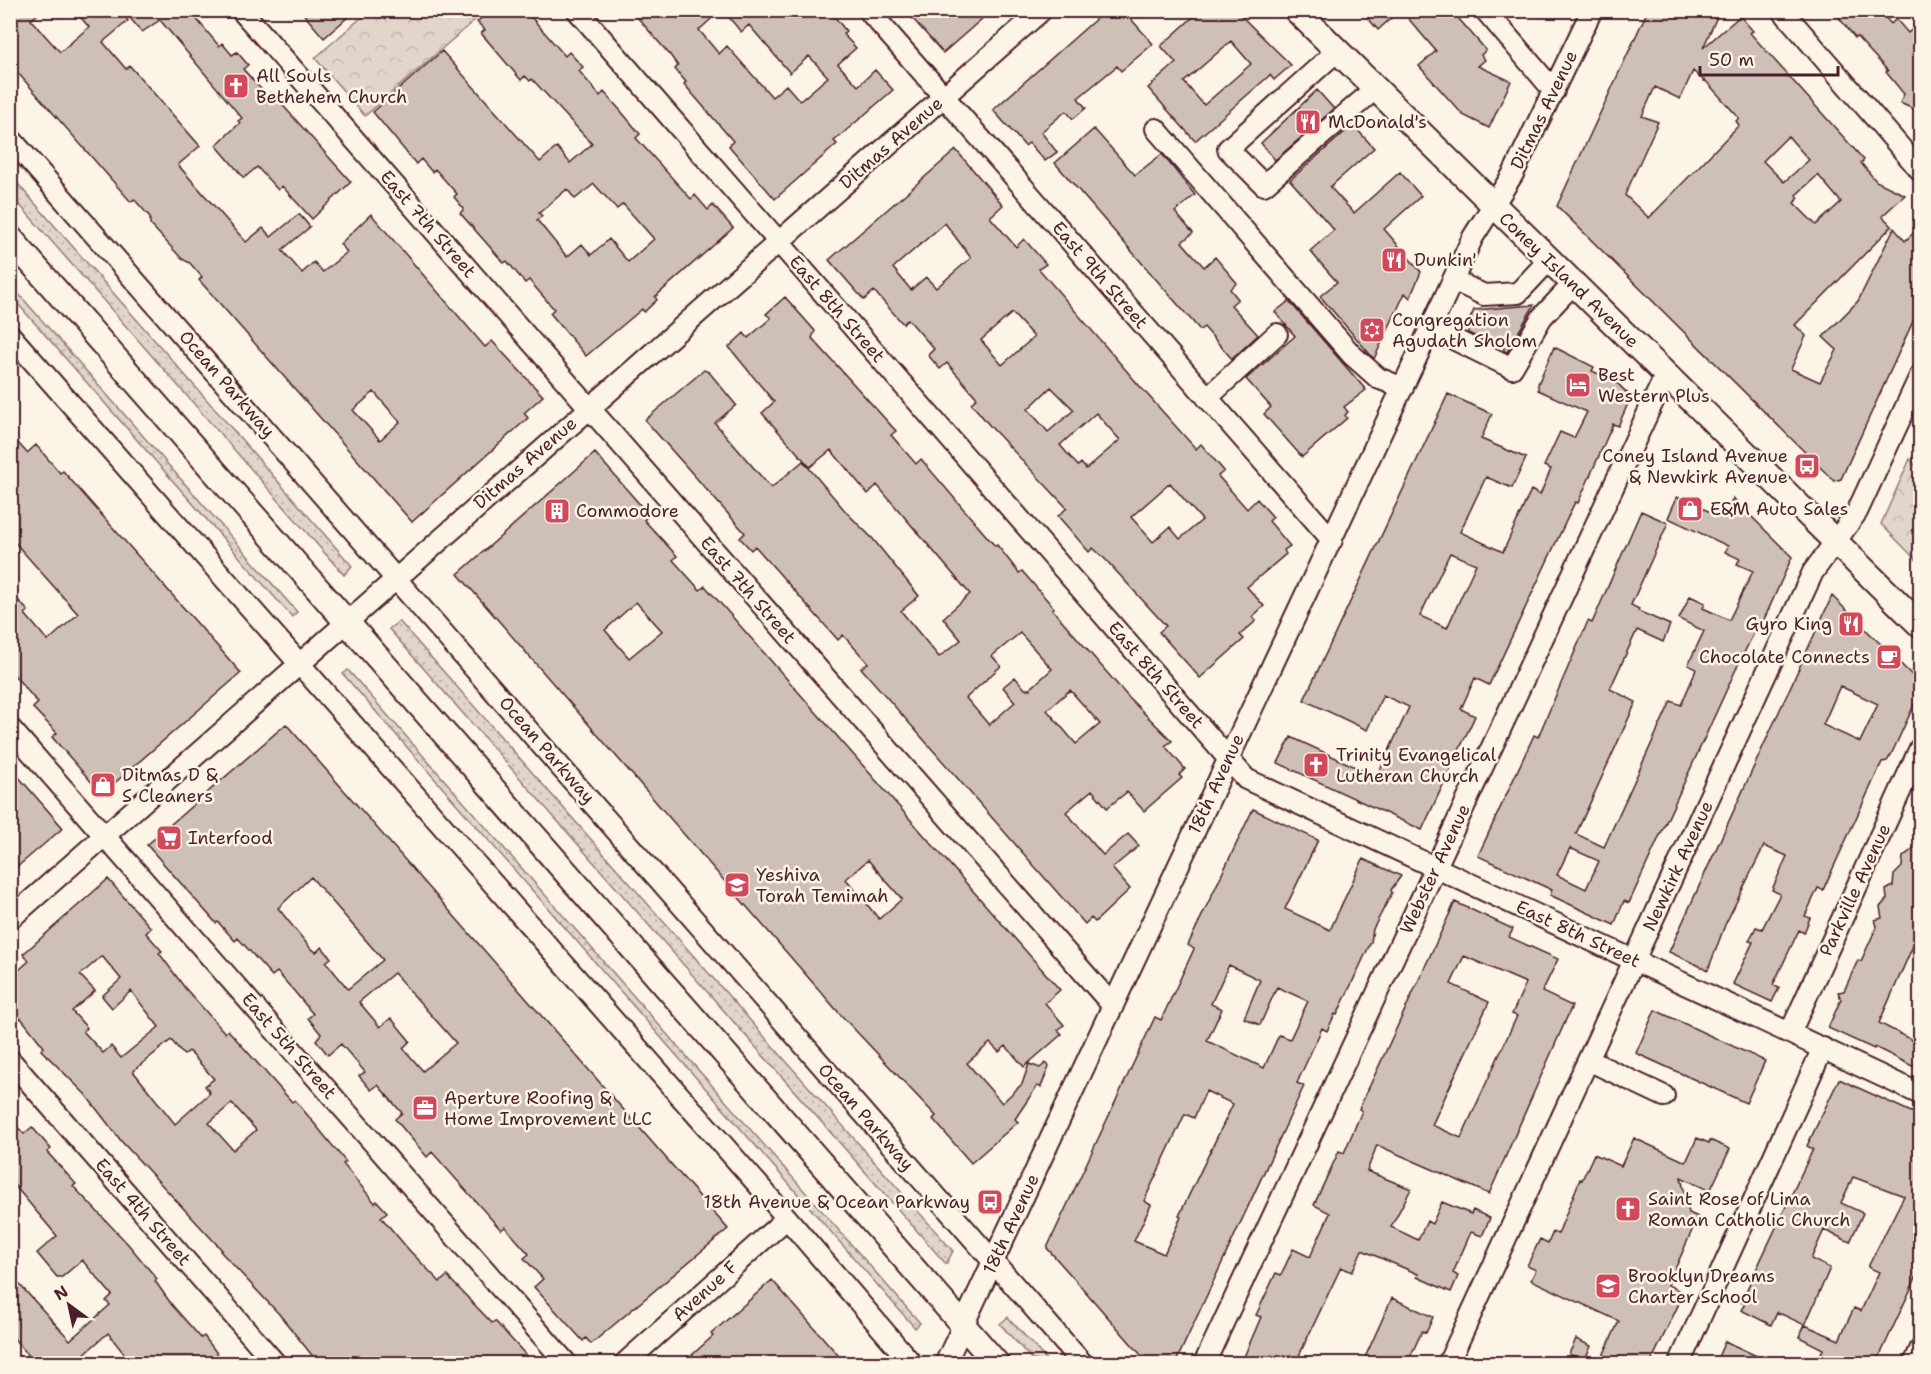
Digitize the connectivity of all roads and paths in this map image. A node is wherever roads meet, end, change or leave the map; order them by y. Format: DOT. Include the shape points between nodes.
graph roads {
  1 [pos="241,10"];
  2 [pos="577,10"];
  3 [pos="868,10"];
  4 [pos="1042,10"];
  5 [pos="1296,10"];
  6 [pos="1485,10"];
  7 [pos="1592,10"];
  8 [pos="1782,10"];
  9 [pos="1336,51"];
  10 [pos="1375,89"];
  11 [pos="1554,92"];
  12 [pos="944,97"];
  13 [pos="1156,129"];
  14 [pos="10,138"];
  15 [pos="1920,170"];
  16 [pos="1493,207"];
  17 [pos="10,238"];
  18 [pos="778,241"];
  19 [pos="1549,260"];
  20 [pos="1453,280"];
  21 [pos="1573,284"];
  22 [pos="1431,328"];
  23 [pos="1277,334"];
  24 [pos="10,335"];
  25 [pos="1666,374"];
  26 [pos="1920,376"];
  27 [pos="1402,388"];
  28 [pos="1207,398"];
  29 [pos="588,408"];
  30 [pos="1332,540"];
  31 [pos="1836,541"];
  32 [pos="396,577"];
  33 [pos="347,621"];
  34 [pos="1920,625"];
  35 [pos="299,665"];
  36 [pos="10,728"];
  37 [pos="1920,748"];
  38 [pos="1228,758"];
  39 [pos="105,836"];
  40 [pos="1436,868"];
  41 [pos="10,919"];
  42 [pos="1634,960"];
  43 [pos="1113,1006"];
  44 [pos="1790,1033"];
  45 [pos="1823,1048"];
  46 [pos="10,1060"];
  47 [pos="1588,1060"];
  48 [pos="1920,1094"];
  49 [pos="1664,1096"];
  50 [pos="787,1218"];
  51 [pos="993,1263"];
  52 [pos="964,1326"];
  53 [pos="1920,1350"];
  54 [pos="276,1364"];
  55 [pos="567,1364"];
  56 [pos="624,1364"];
  57 [pos="912,1364"];
  58 [pos="945,1364"];
  59 [pos="997,1364"];
  60 [pos="1083,1364"];
  61 [pos="1204,1364"];
  62 [pos="1448,1364"];
  63 [pos="1679,1364"];
  64 [pos="1914,1364"];
  1 -- 29 [label="street, East 7th Street"];
  2 -- 18 [label="street, East 8th Street"];
  3 -- 12 [label="street, East 9th Street"];
  4 -- 12 [label="street, Ditmas Avenue"];
  5 -- 9 [label="main road, Coney Island Avenue"];
  6 -- 11 [label="street"];
  7 -- 11 [label="street, Ditmas Avenue"];
  8 -- 15 [label="street"];
  9 -- 10 [label="main road, Coney Island Avenue"];
  9 -- 10 [label="street" via="1228,148 1264,185"];
  10 -- 16 [label="main road, Coney Island Avenue"];
  11 -- 16 [label="street, Ditmas Avenue"];
  12 -- 18 [label="street, Ditmas Avenue"];
  12 -- 28 [label="street, East 9th Street"];
  13 -- 27 [label="street" via="1352,355 1378,378"];
  14 -- 32 [label="street, Ocean Parkway"];
  16 -- 19 [label="main road, Coney Island Avenue"];
  16 -- 20 [label="street, 18th Avenue" via="1473,237"];
  17 -- 33 [label="main road"];
  18 -- 29 [label="street, Ditmas Avenue"];
  18 -- 38 [label="street, East 8th Street"];
  19 -- 20 [label="street" via="1518,293 1484,295"];
  19 -- 21 [label="main road, Coney Island Avenue"];
  20 -- 22 [label="street, 18th Avenue"];
  21 -- 22 [label="street" via="1542,317 1512,368"];
  21 -- 25 [label="main road, Coney Island Avenue"];
  22 -- 27 [label="street, 18th Avenue"];
  23 -- 28 [label="street"];
  24 -- 35 [label="street"];
  25 -- 31 [label="main road, Coney Island Avenue"];
  25 -- 40 [label="street, Webster Avenue"];
  26 -- 31 [label="street, Newkirk Avenue" via="1857,512"];
  27 -- 30 [label="street, 18th Avenue"];
  28 -- 30 [label="street, East 9th Street"];
  29 -- 32 [label="street, Ditmas Avenue"];
  29 -- 43 [label="street, East 7th Street"];
  30 -- 38 [label="street, 18th Avenue"];
  31 -- 34 [label="main road, Coney Island Avenue"];
  31 -- 42 [label="street, Newkirk Avenue" via="1813,572"];
  32 -- 33 [label="street, Ditmas Avenue"];
  32 -- 51 [label="street, Ocean Parkway"];
  33 -- 35 [label="street, Ditmas Avenue"];
  33 -- 52 [label="main road"];
  35 -- 39 [label="street, Ditmas Avenue"];
  35 -- 50 [label="street"];
  36 -- 39 [label="street, East 5th Street"];
  37 -- 44 [label="street, Parkville Avenue"];
  38 -- 40 [label="street, East 8th Street" via="1246,779"];
  38 -- 43 [label="street, 18th Avenue"];
  39 -- 41 [label="street, Ditmas Avenue"];
  39 -- 55 [label="street, East 5th Street"];
  40 -- 42 [label="street, East 8th Street"];
  40 -- 61 [label="street, Webster Avenue"];
  42 -- 44 [label="street, East 8th Street"];
  42 -- 47 [label="street, Newkirk Avenue"];
  43 -- 51 [label="street, 18th Avenue"];
  44 -- 45 [label="street, East 8th Street"];
  45 -- 48 [label="street, East 8th Street"];
  45 -- 63 [label="street"];
  46 -- 54 [label="street, East 4th Street"];
  47 -- 49 [label="street"];
  47 -- 62 [label="street, Newkirk Avenue"];
  50 -- 56 [label="street, Avenue F"];
  50 -- 57 [label="street"];
  51 -- 52 [label="street, 18th Avenue"];
  51 -- 60 [label="street, Ocean Parkway"];
  52 -- 58 [label="street, 18th Avenue"];
  52 -- 59 [label="main road"];
  53 -- 64 [label="street"];
}
